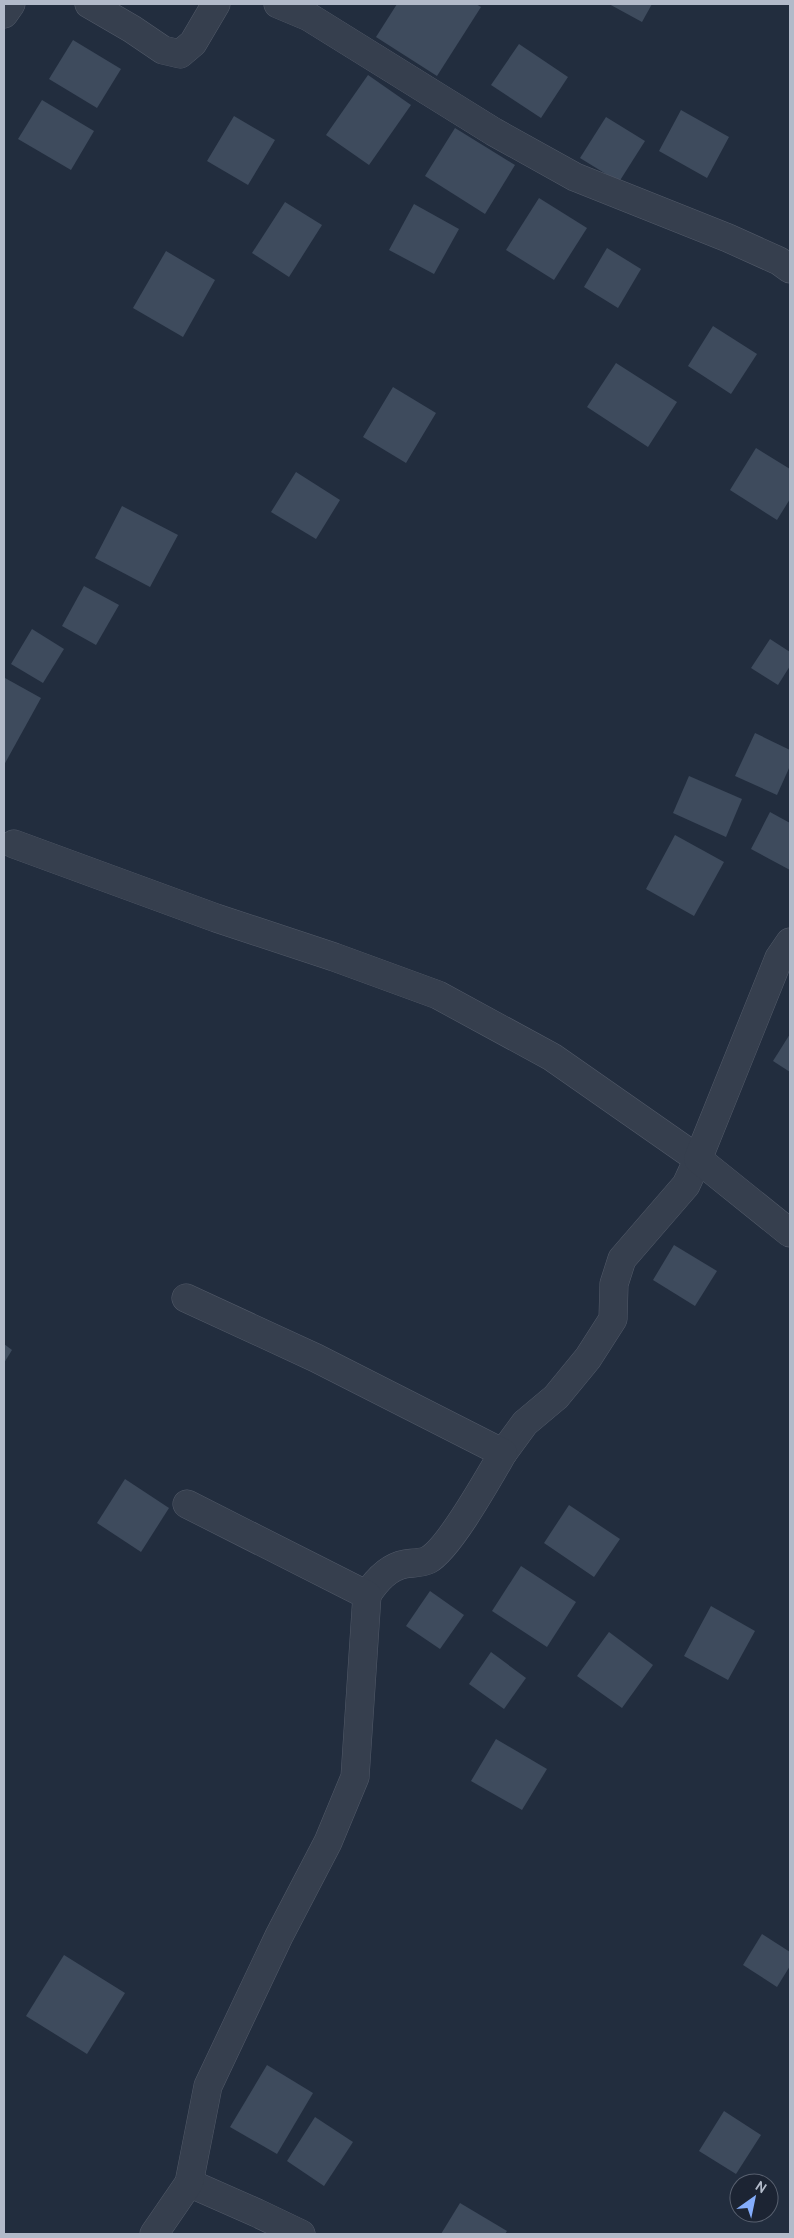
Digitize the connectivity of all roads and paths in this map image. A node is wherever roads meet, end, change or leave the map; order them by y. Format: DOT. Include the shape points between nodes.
graph roads {
  1 [pos="11,4"];
  2 [pos="89,4"];
  3 [pos="216,4"];
  4 [pos="278,4"];
  5 [pos="4,14"];
  6 [pos="790,269"];
  7 [pos="14,844"];
  8 [pos="790,942"];
  9 [pos="698,1159"];
  10 [pos="790,1233"];
  11 [pos="186,1298"];
  12 [pos="503,1453"];
  13 [pos="187,1504"];
  14 [pos="367,1595"];
  15 [pos="189,2183"];
  16 [pos="154,2234"];
  17 [pos="301,2234"];
  1 -- 5 [label="street"];
  2 -- 3 [label="street" via="163,50 180,54 194,43"];
  4 -- 6 [label="street" via="308,17 494,132 574,177 728,238"];
  7 -- 9 [label="street" via="438,995 552,1057"];
  8 -- 9 [label="street" via="779,958"];
  9 -- 10 [label="street"];
  9 -- 12 [label="street" via="686,1185 622,1259 614,1284 613,1318 588,1358 556,1397 526,1423"];
  11 -- 12 [label="street" via="316,1358"];
  12 -- 14 [label="street" via="446,1542 428,1560 400,1565 378,1579"];
  13 -- 14 [label="street"];
  14 -- 15 [label="street" via="355,1777 328,1842 208,2086"];
  15 -- 16 [label="street"];
  15 -- 17 [label="street"];
}
